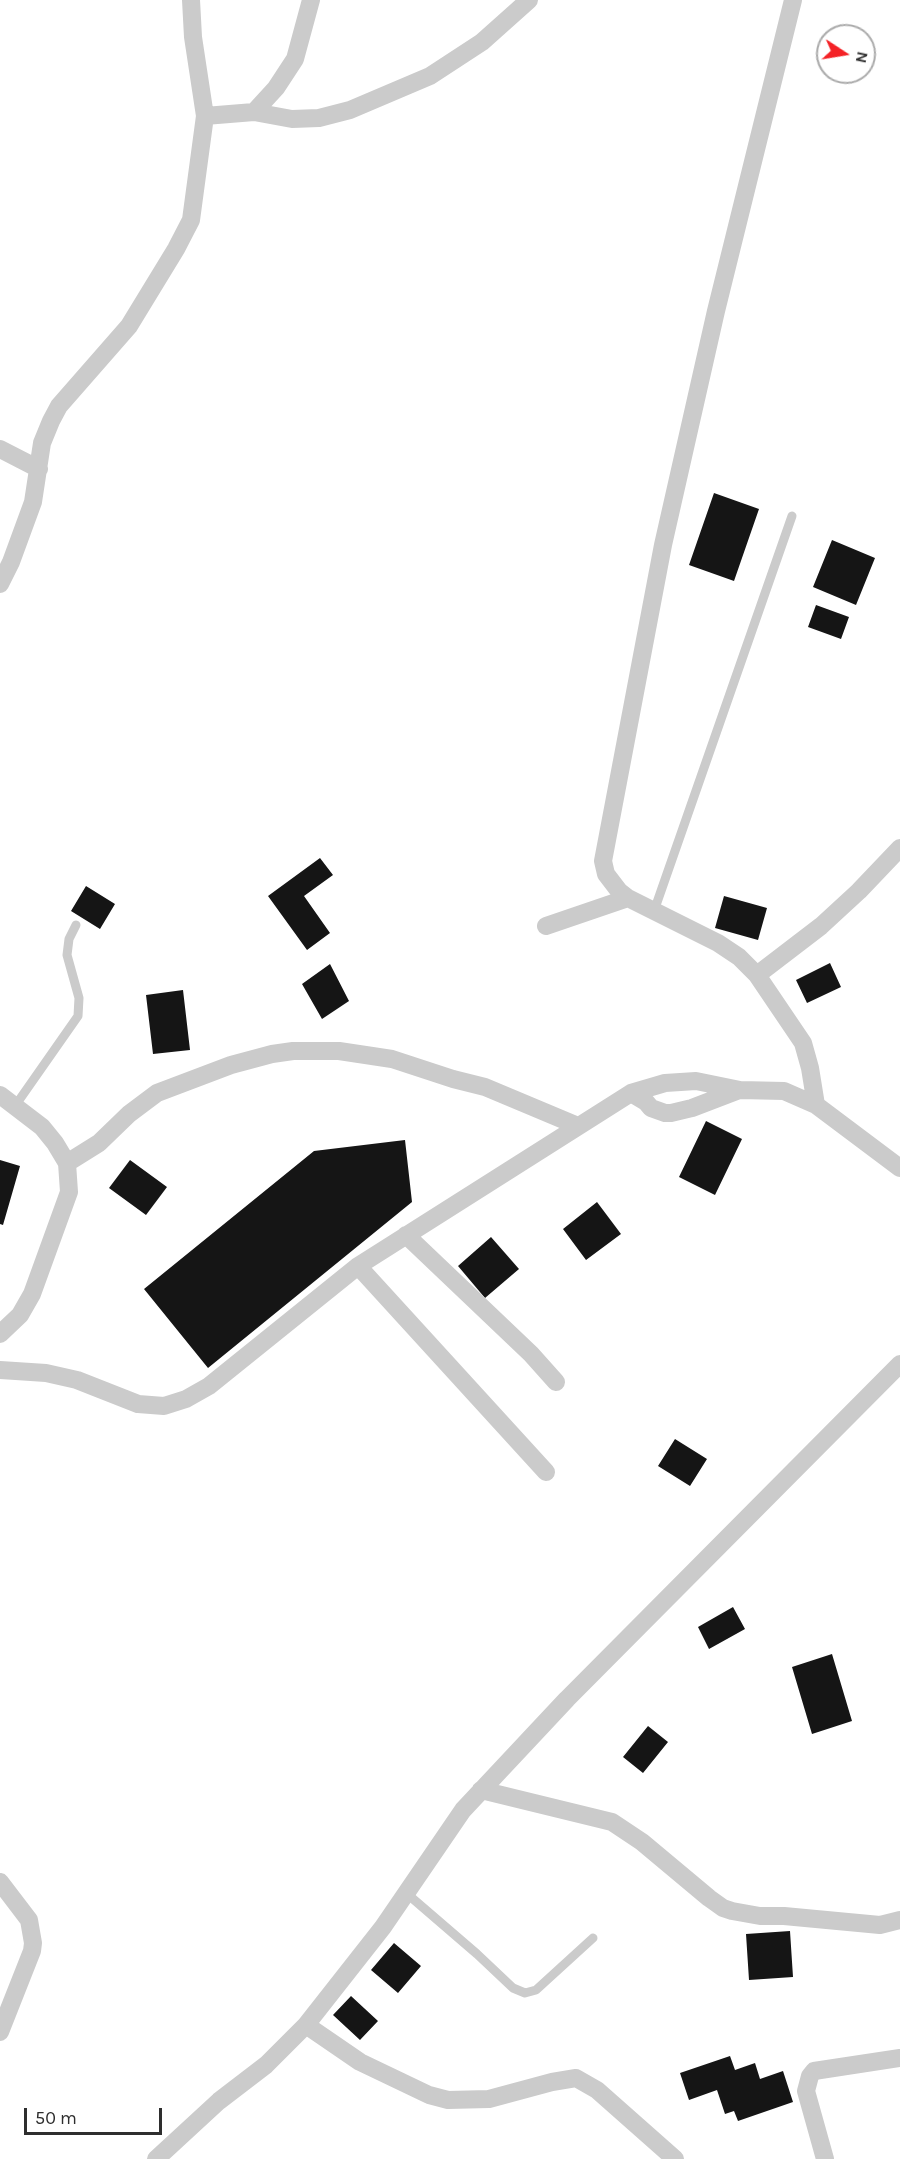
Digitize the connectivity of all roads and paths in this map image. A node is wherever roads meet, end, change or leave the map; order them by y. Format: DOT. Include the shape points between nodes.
graph roads {
  1 [pos="191,0"];
  2 [pos="310,0"];
  3 [pos="530,0"];
  4 [pos="793,0"];
  5 [pos="254,112"];
  6 [pos="205,116"];
  7 [pos="0,449"];
  8 [pos="39,469"];
  9 [pos="792,516"];
  10 [pos="0,584"];
  11 [pos="900,848"];
  12 [pos="628,898"];
  13 [pos="654,911"];
  14 [pos="76,925"];
  15 [pos="546,926"];
  16 [pos="757,975"];
  17 [pos="740,1090"];
  18 [pos="631,1093"];
  19 [pos="0,1095"];
  20 [pos="15,1106"];
  21 [pos="816,1106"];
  22 [pos="578,1126"];
  23 [pos="67,1164"];
  24 [pos="900,1168"];
  25 [pos="406,1235"];
  26 [pos="358,1266"];
  27 [pos="0,1334"];
  28 [pos="900,1364"];
  29 [pos="0,1370"];
  30 [pos="556,1382"];
  31 [pos="546,1472"];
  32 [pos="481,1790"];
  33 [pos="0,1882"];
  34 [pos="405,1892"];
  35 [pos="900,1920"];
  36 [pos="593,1938"];
  37 [pos="306,2025"];
  38 [pos="0,2032"];
  39 [pos="900,2058"];
  40 [pos="156,2159"];
  41 [pos="675,2159"];
  42 [pos="825,2159"];
  1 -- 6 [label="street" via="192,38"];
  2 -- 5 [label="street" via="295,59"];
  3 -- 5 [label="street" via="482,42 430,76 350,110 319,118 292,119"];
  4 -- 12 [label="street" via="663,544 604,845 606,874"];
  5 -- 6 [label="street"];
  6 -- 8 [label="street" via="193,211 186,231 129,326 59,406 42,443"];
  7 -- 8 [label="street"];
  8 -- 10 [label="street" via="33,502"];
  9 -- 13 [label="lane"];
  11 -- 16 [label="street" via="821,926"];
  12 -- 13 [label="street"];
  12 -- 15 [label="street"];
  13 -- 16 [label="street" via="718,943"];
  14 -- 20 [label="lane" via="67,955 79,998 78,1016"];
  16 -- 21 [label="street" via="803,1043"];
  17 -- 18 [label="street" via="686,1081"];
  17 -- 18 [label="street" via="671,1113 651,1108"];
  17 -- 21 [label="street" via="783,1091"];
  18 -- 22 [label="street"];
  19 -- 20 [label="street"];
  20 -- 23 [label="street" via="50,1136"];
  21 -- 24 [label="street"];
  22 -- 23 [label="street" via="485,1087 392,1059 339,1051 293,1051 231,1065 158,1093 99,1143"];
  22 -- 25 [label="street"];
  23 -- 27 [label="street" via="69,1191 45,1262 23,1309"];
  25 -- 26 [label="street"];
  25 -- 30 [label="street"];
  26 -- 29 [label="street" via="209,1386 186,1400 164,1406 138,1404 63,1376"];
  26 -- 31 [label="street"];
  28 -- 32 [label="street"];
  32 -- 34 [label="street"];
  32 -- 35 [label="street" via="612,1822 709,1898 732,1911 880,1925"];
  33 -- 38 [label="street" via="29,1920 33,1943"];
  34 -- 36 [label="lane" via="513,1988 525,1993 536,1990"];
  34 -- 37 [label="street" via="383,1927"];
  37 -- 40 [label="street" via="266,2065 219,2101"];
  37 -- 41 [label="street" via="360,2062 448,2100 489,2099 576,2078 597,2090"];
  39 -- 42 [label="street" via="814,2071 810,2076 806,2091"];
}
